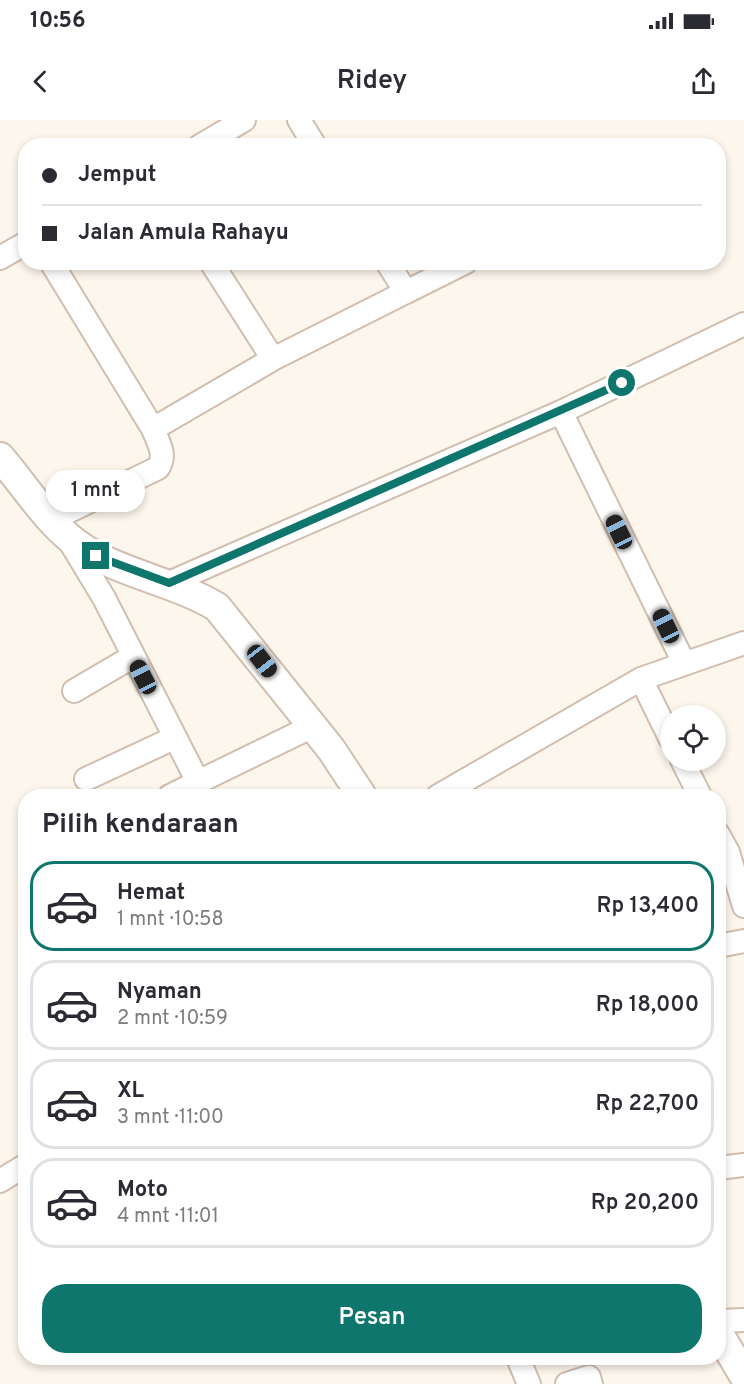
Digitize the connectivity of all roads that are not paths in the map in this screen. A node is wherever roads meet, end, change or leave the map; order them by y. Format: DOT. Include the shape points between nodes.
graph roads {
  1 [pos="244,120"];
  2 [pos="299,120"];
  3 [pos="214,138"];
  4 [pos="310,138"];
  5 [pos="18,248"];
  6 [pos="0,258"];
  7 [pos="56,270"];
  8 [pos="217,270"];
  9 [pos="392,270"];
  10 [pos="450,270"];
  11 [pos="406,292"];
  12 [pos="744,324"];
  13 [pos="273,359"];
  14 [pos="561,412"];
  15 [pos="153,429"];
  16 [pos="0,458"];
  17 [pos="61,529"];
  18 [pos="169,583"];
  19 [pos="744,643"];
  20 [pos="132,657"];
  21 [pos="684,663"];
  22 [pos="641,679"];
  23 [pos="74,691"];
  24 [pos="660,718"];
  25 [pos="313,726"];
  26 [pos="174,738"];
  27 [pos="688,771"];
  28 [pos="86,779"];
  29 [pos="198,782"];
  30 [pos="184,789"];
  31 [pos="357,789"];
  32 [pos="450,789"];
  33 [pos="696,789"];
  34 [pos="726,848"];
  35 [pos="744,906"];
  36 [pos="744,941"];
  37 [pos="726,944"];
  38 [pos="744,1165"];
  39 [pos="726,1167"];
  40 [pos="18,1170"];
  41 [pos="0,1181"];
  42 [pos="744,1320"];
  43 [pos="726,1321"];
  44 [pos="726,1346"];
  45 [pos="521,1365"];
  46 [pos="744,1376"];
  47 [pos="529,1384"];
  48 [pos="567,1384"];
  49 [pos="591,1384"];
  1 -- 3 [label="street"];
  2 -- 4 [label="street"];
  5 -- 6 [label="street"];
  7 -- 15 [label="street"];
  8 -- 13 [label="street"];
  9 -- 11 [label="street"];
  10 -- 11 [label="street"];
  11 -- 13 [label="street"];
  12 -- 14 [label="street"];
  13 -- 15 [label="street"];
  14 -- 18 [label="street"];
  14 -- 21 [label="street"];
  15 -- 17 [label="street" via="162,453 163,461 158,468"];
  16 -- 17 [label="street"];
  17 -- 18 [label="street" via="96,556"];
  17 -- 20 [label="street" via="104,598"];
  18 -- 25 [label="street" via="217,607"];
  19 -- 21 [label="street"];
  20 -- 23 [label="street"];
  20 -- 26 [label="street"];
  21 -- 22 [label="street"];
  22 -- 24 [label="street"];
  22 -- 32 [label="street"];
  25 -- 29 [label="street"];
  25 -- 31 [label="street"];
  26 -- 28 [label="street"];
  26 -- 29 [label="street"];
  27 -- 33 [label="street"];
  29 -- 30 [label="street"];
  34 -- 35 [label="street"];
  36 -- 37 [label="street"];
  38 -- 39 [label="street"];
  40 -- 41 [label="street"];
  42 -- 43 [label="street"];
  44 -- 46 [label="street"];
  45 -- 47 [label="street"];
  48 -- 49 [label="street" via="589,1377"];
}
